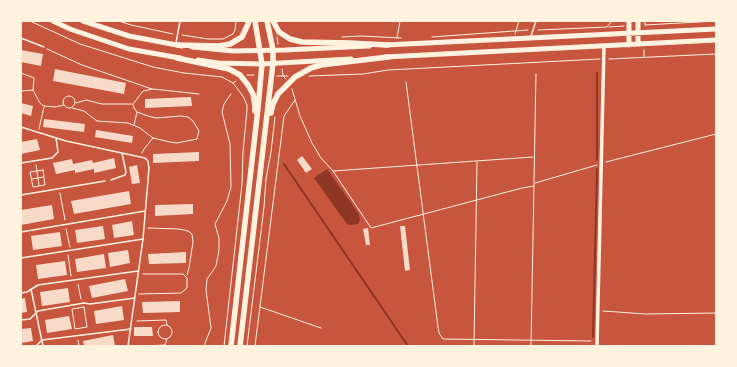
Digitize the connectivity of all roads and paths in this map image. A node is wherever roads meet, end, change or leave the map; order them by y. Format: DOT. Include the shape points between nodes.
graph roads {
  1 [pos="30,21"];
  2 [pos="53,21"];
  3 [pos="83,21"];
  4 [pos="180,21"];
  5 [pos="249,21"];
  6 [pos="255,21"];
  7 [pos="268,21"];
  8 [pos="273,21"];
  9 [pos="400,21"];
  10 [pos="519,21"];
  11 [pos="536,21"];
  12 [pos="612,21"];
  13 [pos="716,21"];
  14 [pos="629,23"];
  15 [pos="638,23"];
  16 [pos="607,27"];
  17 [pos="716,29"];
  18 [pos="533,30"];
  19 [pos="516,31"];
  20 [pos="638,33"];
  21 [pos="629,34"];
  22 [pos="340,37"];
  23 [pos="430,37"];
  24 [pos="21,38"];
  25 [pos="396,38"];
  26 [pos="402,38"];
  27 [pos="531,38"];
  28 [pos="514,39"];
  29 [pos="716,40"];
  30 [pos="638,44"];
  31 [pos="177,45"];
  32 [pos="388,45"];
  33 [pos="629,45"];
  34 [pos="604,46"];
  35 [pos="44,47"];
  36 [pos="273,50"];
  37 [pos="260,51"];
  38 [pos="716,54"];
  39 [pos="388,57"];
  40 [pos="177,58"];
  41 [pos="603,59"];
  42 [pos="273,63"];
  43 [pos="262,64"];
  44 [pos="21,73"];
  45 [pos="536,74"];
  46 [pos="280,76"];
  47 [pos="295,77"];
  48 [pos="307,77"];
  49 [pos="406,82"];
  50 [pos="292,86"];
  51 [pos="152,89"];
  52 [pos="33,90"];
  53 [pos="21,91"];
  54 [pos="199,94"];
  55 [pos="231,94"];
  56 [pos="296,99"];
  57 [pos="76,103"];
  58 [pos="133,104"];
  59 [pos="64,105"];
  60 [pos="44,106"];
  61 [pos="72,108"];
  62 [pos="137,112"];
  63 [pos="275,114"];
  64 [pos="134,125"];
  65 [pos="21,127"];
  66 [pos="38,132"];
  67 [pos="716,134"];
  68 [pos="56,138"];
  69 [pos="153,138"];
  70 [pos="122,153"];
  71 [pos="140,157"];
  72 [pos="535,157"];
  73 [pos="35,160"];
  74 [pos="477,161"];
  75 [pos="21,163"];
  76 [pos="601,163"];
  77 [pos="416,166"];
  78 [pos="37,171"];
  79 [pos="333,171"];
  80 [pos="44,177"];
  81 [pos="38,178"];
  82 [pos="31,179"];
  83 [pos="111,180"];
  84 [pos="105,181"];
  85 [pos="250,181"];
  86 [pos="260,183"];
  87 [pos="534,183"];
  88 [pos="39,186"];
  89 [pos="534,186"];
  90 [pos="60,189"];
  91 [pos="21,195"];
  92 [pos="476,200"];
  93 [pos="145,211"];
  94 [pos="422,214"];
  95 [pos="66,224"];
  96 [pos="144,227"];
  97 [pos="21,232"];
  98 [pos="143,239"];
  99 [pos="71,250"];
  100 [pos="67,251"];
  101 [pos="21,258"];
  102 [pos="139,272"];
  103 [pos="186,276"];
  104 [pos="72,280"];
  105 [pos="77,280"];
  106 [pos="31,289"];
  107 [pos="21,293"];
  108 [pos="136,295"];
  109 [pos="135,298"];
  110 [pos="82,304"];
  111 [pos="260,307"];
  112 [pos="598,310"];
  113 [pos="36,313"];
  114 [pos="716,313"];
  115 [pos="21,320"];
  116 [pos="132,321"];
  117 [pos="167,326"];
  118 [pos="321,328"];
  119 [pos="75,329"];
  120 [pos="131,329"];
  121 [pos="77,335"];
  122 [pos="167,338"];
  123 [pos="42,340"];
  124 [pos="474,340"];
  125 [pos="531,340"];
  126 [pos="597,344"];
  127 [pos="36,346"];
  128 [pos="43,346"];
  129 [pos="79,346"];
  130 [pos="128,346"];
  131 [pos="145,346"];
  132 [pos="204,346"];
  133 [pos="224,346"];
  134 [pos="231,346"];
  135 [pos="240,346"];
  136 [pos="247,346"];
  137 [pos="255,346"];
  138 [pos="474,346"];
  139 [pos="531,346"];
  1 -- 133 [label="path" via="80,44 153,67 222,77 233,83 243,96 247,110 242,184"];
  2 -- 40 [label="main road" via="70,30 129,49"];
  3 -- 31 [label="main road" via="129,36"];
  4 -- 31 [label="lane"];
  5 -- 31 [label="main road" via="242,37 230,44"];
  6 -- 37 [label="main road"];
  7 -- 36 [label="main road"];
  8 -- 32 [label="main road" via="279,32 290,39 302,42"];
  9 -- 25 [label="path"];
  10 -- 19 [label="path"];
  11 -- 18 [label="lane"];
  12 -- 16 [label="path"];
  13 -- 15 [label="path"];
  14 -- 16 [label="path"];
  14 -- 21 [label="main road"];
  15 -- 20 [label="main road"];
  16 -- 18 [label="path"];
  17 -- 20 [label="main road"];
  18 -- 19 [label="path"];
  18 -- 27 [label="lane"];
  19 -- 23 [label="path"];
  19 -- 28 [label="path"];
  20 -- 21 [label="main road"];
  20 -- 30 [label="main road"];
  21 -- 27 [label="main road"];
  21 -- 33 [label="main road"];
  22 -- 25 [label="path"];
  24 -- 35 [label="lane"];
  25 -- 26 [label="path"];
  27 -- 28 [label="main road"];
  28 -- 32 [label="main road"];
  29 -- 30 [label="main road"];
  30 -- 33 [label="main road"];
  31 -- 37 [label="main road" via="201,49"];
  32 -- 36 [label="main road"];
  33 -- 34 [label="main road"];
  34 -- 39 [label="main road"];
  34 -- 41 [label="street"];
  35 -- 51 [label="path" via="82,65"];
  36 -- 37 [label="main road"];
  36 -- 42 [label="main road"];
  37 -- 43 [label="main road"];
  38 -- 41 [label="path"];
  39 -- 42 [label="main road"];
  39 -- 47 [label="main road" via="321,65"];
  40 -- 43 [label="main road" via="218,63"];
  40 -- 85 [label="main road" via="229,69 240,75 248,85 255,106"];
  41 -- 48 [label="path" via="393,69 363,74"];
  41 -- 76 [label="street"];
  42 -- 43 [label="main road"];
  42 -- 86 [label="main road"];
  43 -- 85 [label="main road"];
  44 -- 52 [label="path" via="34,78"];
  45 -- 72 [label="path"];
  46 -- 47 [label="path"];
  47 -- 86 [label="main road" via="278,94 273,104"];
  49 -- 77 [label="path"];
  50 -- 56 [label="path" via="290,88"];
  51 -- 54 [label="path"];
  51 -- 58 [label="path" via="143,91"];
  52 -- 53 [label="path"];
  52 -- 60 [label="path"];
  55 -- 132 [label="path" via="222,112 230,144 232,187 215,224 219,250 216,266 207,279 211,328"];
  56 -- 79 [label="path" via="300,116 312,143"];
  56 -- 111 [label="path" via="284,116"];
  57 -- 58 [label="path" via="86,100 102,104"];
  57 -- 59 [label="path" via="74,97 68,96 64,99"];
  57 -- 61 [label="path"];
  58 -- 62 [label="path"];
  59 -- 60 [label="path"];
  59 -- 61 [label="path"];
  60 -- 66 [label="path"];
  61 -- 64 [label="path" via="84,111 96,121"];
  62 -- 64 [label="path"];
  62 -- 69 [label="path" via="156,118 188,117 199,131 197,139 188,141 170,142"];
  63 -- 136 [label="path"];
  64 -- 69 [label="path"];
  65 -- 66 [label="lane"];
  66 -- 68 [label="lane"];
  67 -- 76 [label="path"];
  68 -- 70 [label="lane"];
  68 -- 73 [label="lane" via="58,152 52,158"];
  69 -- 71 [label="path"];
  70 -- 71 [label="lane"];
  70 -- 83 [label="lane" via="125,175"];
  71 -- 93 [label="lane" via="148,161 149,168"];
  72 -- 74 [label="path"];
  72 -- 87 [label="path"];
  73 -- 75 [label="lane"];
  73 -- 78 [label="path"];
  74 -- 77 [label="path"];
  74 -- 92 [label="path"];
  76 -- 87 [label="path"];
  76 -- 112 [label="street"];
  77 -- 79 [label="path"];
  77 -- 94 [label="path"];
  78 -- 80 [label="path" via="42,170"];
  78 -- 81 [label="path"];
  78 -- 82 [label="path" via="30,172"];
  79 -- 94 [label="path" via="371,228"];
  80 -- 81 [label="path"];
  80 -- 88 [label="path" via="45,185"];
  81 -- 82 [label="path"];
  81 -- 88 [label="path"];
  82 -- 88 [label="path" via="33,187"];
  84 -- 90 [label="lane"];
  85 -- 134 [label="main road"];
  86 -- 135 [label="main road"];
  87 -- 89 [label="path"];
  89 -- 92 [label="path"];
  89 -- 125 [label="path"];
  90 -- 91 [label="lane"];
  90 -- 95 [label="path"];
  92 -- 94 [label="path"];
  92 -- 124 [label="path"];
  93 -- 95 [label="lane"];
  93 -- 96 [label="lane"];
  94 -- 124 [label="path" via="439,333 443,339"];
  95 -- 97 [label="lane"];
  95 -- 99 [label="path"];
  96 -- 98 [label="lane"];
  96 -- 103 [label="path" via="180,229 192,234 190,268"];
  98 -- 99 [label="lane"];
  98 -- 102 [label="lane"];
  99 -- 100 [label="lane"];
  100 -- 101 [label="lane"];
  100 -- 104 [label="path"];
  102 -- 103 [label="path"];
  102 -- 105 [label="lane"];
  102 -- 108 [label="lane"];
  103 -- 108 [label="path" via="187,288 180,293"];
  104 -- 105 [label="lane"];
  104 -- 106 [label="lane" via="38,285"];
  105 -- 110 [label="path"];
  106 -- 107 [label="lane"];
  106 -- 113 [label="lane"];
  108 -- 109 [label="lane"];
  109 -- 110 [label="lane"];
  109 -- 116 [label="lane"];
  110 -- 113 [label="lane"];
  111 -- 118 [label="path"];
  111 -- 137 [label="path"];
  112 -- 114 [label="path" via="646,314"];
  112 -- 126 [label="street"];
  113 -- 115 [label="lane" via="30,319"];
  113 -- 123 [label="lane"];
  116 -- 117 [label="path" via="166,320"];
  116 -- 120 [label="lane"];
  117 -- 122 [label="path" via="172,332"];
  117 -- 122 [label="path" via="161,327 159,331 160,337"];
  119 -- 119 [label="path" via="87,328 84,307 72,309"];
  120 -- 121 [label="lane"];
  120 -- 130 [label="lane"];
  121 -- 123 [label="lane"];
  121 -- 129 [label="path"];
  122 -- 131 [label="path" via="165,345"];
  123 -- 127 [label="lane"];
  123 -- 128 [label="lane"];
  124 -- 125 [label="path"];
  124 -- 138 [label="path"];
  125 -- 126 [label="path"];
  125 -- 139 [label="path"];
}
